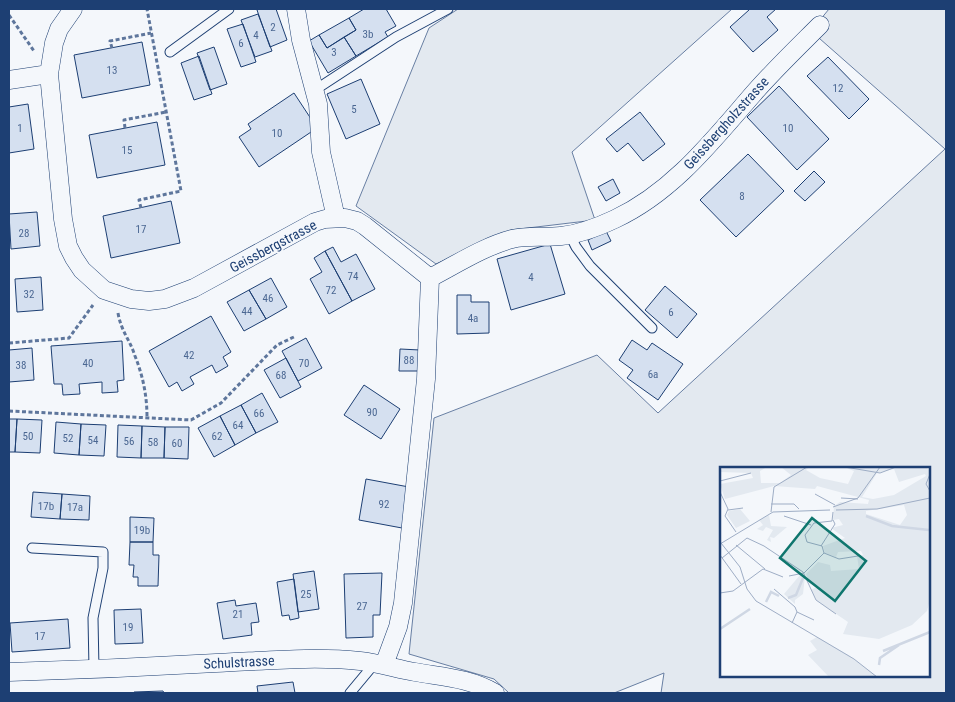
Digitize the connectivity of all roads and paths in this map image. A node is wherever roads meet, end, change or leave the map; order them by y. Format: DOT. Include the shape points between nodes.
graph roads {
  1 [pos="73,9"];
  2 [pos="147,9"];
  3 [pos="228,9"];
  4 [pos="296,9"];
  5 [pos="448,9"];
  6 [pos="9,15"];
  7 [pos="820,24"];
  8 [pos="152,33"];
  9 [pos="112,48"];
  10 [pos="170,52"];
  11 [pos="49,74"];
  12 [pos="9,80"];
  13 [pos="315,90"];
  14 [pos="166,112"];
  15 [pos="125,128"];
  16 [pos="141,208"];
  17 [pos="336,218"];
  18 [pos="570,235"];
  19 [pos="430,278"];
  20 [pos="110,292"];
  21 [pos="652,328"];
  22 [pos="296,336"];
  23 [pos="9,343"];
  24 [pos="9,411"];
  25 [pos="147,417"];
  26 [pos="32,548"];
  27 [pos="379,664"];
  28 [pos="94,670"];
  29 [pos="9,672"];
  30 [pos="350,693"];
  31 [pos="495,693"];
  1 -- 11 [label="street" via="56,36"];
  2 -- 8 [label="path"];
  3 -- 10 [label="lane"];
  4 -- 13 [label="street"];
  5 -- 13 [label="lane" via="396,37"];
  6 -- 11 [label="path"];
  7 -- 18 [label="street, Geissbergholzstrasse" via="681,173 625,214"];
  8 -- 9 [label="path" via="110,41"];
  8 -- 14 [label="path"];
  11 -- 12 [label="street"];
  11 -- 20 [label="street" via="68,246 82,270"];
  13 -- 17 [label="street" via="321,152"];
  14 -- 15 [label="path" via="124,120"];
  14 -- 16 [label="path" via="181,191 139,200"];
  17 -- 19 [label="street, Geissbergstrasse" via="357,221 365,226"];
  17 -- 20 [label="street, Geissbergstrasse" via="304,228 179,295 149,301"];
  18 -- 19 [label="street, Geissbergholzstrasse" via="510,240"];
  18 -- 21 [label="lane" via="590,266"];
  19 -- 27 [label="street" via="426,379 403,603 398,627"];
  20 -- 23 [label="path" via="69,338"];
  20 -- 25 [label="path" via="120,326 135,355 147,399"];
  22 -- 25 [label="path" via="277,345 222,403 191,420"];
  24 -- 25 [label="path"];
  26 -- 28 [label="lane" via="103,552 93,618"];
  27 -- 28 [label="street, Schulstrasse" via="306,659"];
  27 -- 30 [label="lane"];
  27 -- 31 [label="street, Schulstrasse" via="468,681"];
  28 -- 29 [label="street, Schulstrasse"];
}
